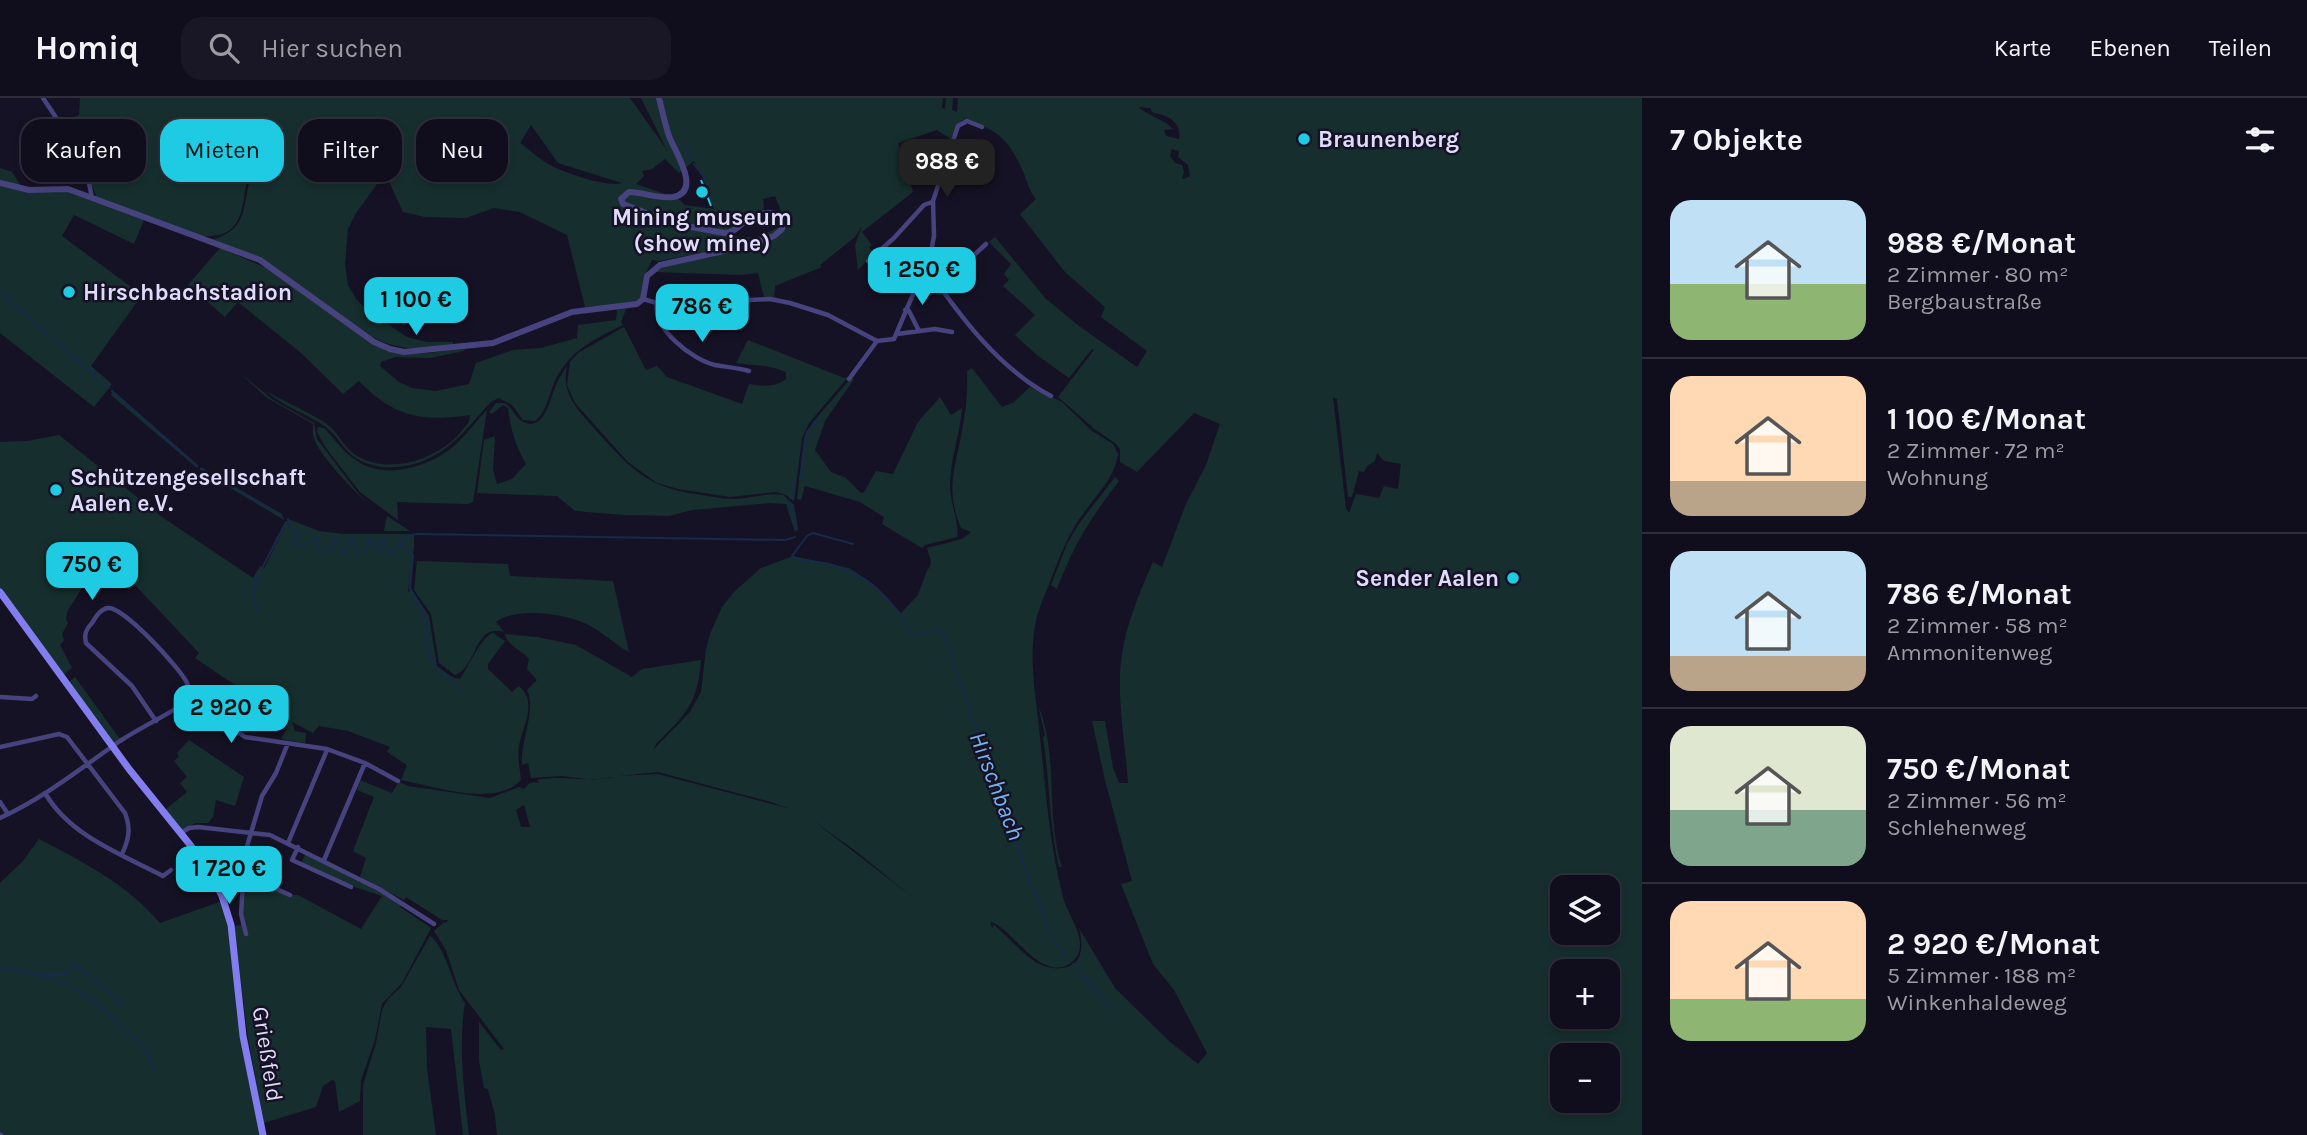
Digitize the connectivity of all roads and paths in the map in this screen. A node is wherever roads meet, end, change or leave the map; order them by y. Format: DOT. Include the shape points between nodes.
graph roads {
  1 [pos="43,98"];
  2 [pos="659,98"];
  3 [pos="982,127"];
  4 [pos="2,184"];
  5 [pos="92,198"];
  6 [pos="933,201"];
  7 [pos="986,244"];
  8 [pos="868,261"];
  9 [pos="926,267"];
  10 [pos="934,279"];
  11 [pos="643,299"];
  12 [pos="657,303"];
  13 [pos="905,310"];
  14 [pos="919,331"];
  15 [pos="952,332"];
  16 [pos="897,334"];
  17 [pos="877,341"];
  18 [pos="749,370"];
  19 [pos="849,379"];
  20 [pos="1051,396"];
  21 [pos="0,592"];
  22 [pos="36,696"];
  23 [pos="0,697"];
  24 [pos="191,699"];
  25 [pos="156,721"];
  26 [pos="288,743"];
  27 [pos="113,746"];
  28 [pos="0,747"];
  29 [pos="327,749"];
  30 [pos="365,763"];
  31 [pos="88,766"];
  32 [pos="398,781"];
  33 [pos="45,793"];
  34 [pos="0,803"];
  35 [pos="8,814"];
  36 [pos="0,818"];
  37 [pos="181,833"];
  38 [pos="251,833"];
  39 [pos="288,843"];
  40 [pos="298,847"];
  41 [pos="122,854"];
  42 [pos="324,860"];
  43 [pos="171,870"];
  44 [pos="245,876"];
  45 [pos="351,887"];
  46 [pos="290,895"];
  47 [pos="434,924"];
  48 [pos="246,934"];
  49 [pos="262,1135"];
  1 -- 5 [label="street" via="59,122 64,145 89,183"];
  2 -- 11 [label="street" via="686,173 686,186 674,197 629,192 621,200 623,204 675,224 724,233 762,214 779,215 783,224 774,236 747,246 660,265 647,276"];
  3 -- 6 [label="street" via="967,121 958,126"];
  4 -- 5 [label="street" via="29,190 60,188"];
  5 -- 11 [label="street" via="260,260 374,342 397,351 493,343 572,312 629,307"];
  6 -- 8 [label="street"];
  6 -- 9 [label="street" via="933,236"];
  7 -- 10 [label="street" via="958,270"];
  9 -- 10 [label="street"];
  9 -- 13 [label="street"];
  10 -- 20 [label="street" via="999,358"];
  11 -- 12 [label="street"];
  12 -- 17 [label="street" via="765,299 790,303 828,315"];
  12 -- 18 [label="street" via="657,314 680,347 715,365"];
  13 -- 14 [label="street"];
  13 -- 16 [label="street"];
  14 -- 15 [label="street"];
  14 -- 16 [label="street"];
  16 -- 17 [label="street" via="894,339"];
  17 -- 19 [label="street"];
  21 -- 27 [label="main road, Grießfeld"];
  22 -- 23 [label="street"];
  24 -- 25 [label="street"];
  24 -- 25 [label="street" via="180,672 135,624 113,609 99,612 87,629 86,642 132,686"];
  24 -- 26 [label="street" via="245,737"];
  25 -- 27 [label="street"];
  26 -- 29 [label="street"];
  26 -- 38 [label="street" via="265,788"];
  27 -- 31 [label="street"];
  27 -- 37 [label="main road, Grießfeld"];
  28 -- 31 [label="street" via="59,734"];
  29 -- 30 [label="street"];
  29 -- 39 [label="street"];
  30 -- 32 [label="street"];
  30 -- 42 [label="street"];
  31 -- 33 [label="street"];
  31 -- 41 [label="street" via="130,825"];
  33 -- 35 [label="street"];
  33 -- 41 [label="street" via="67,822"];
  34 -- 35 [label="street"];
  35 -- 36 [label="street"];
  37 -- 38 [label="street" via="198,827"];
  37 -- 49 [label="main road, Grießfeld" via="211,874 231,925 243,1037"];
  38 -- 39 [label="street"];
  38 -- 44 [label="street"];
  39 -- 40 [label="street"];
  40 -- 42 [label="street"];
  40 -- 45 [label="street" via="292,860"];
  41 -- 43 [label="street" via="163,876"];
  42 -- 47 [label="street"];
  44 -- 46 [label="street"];
  44 -- 48 [label="street" via="241,914"];
}
